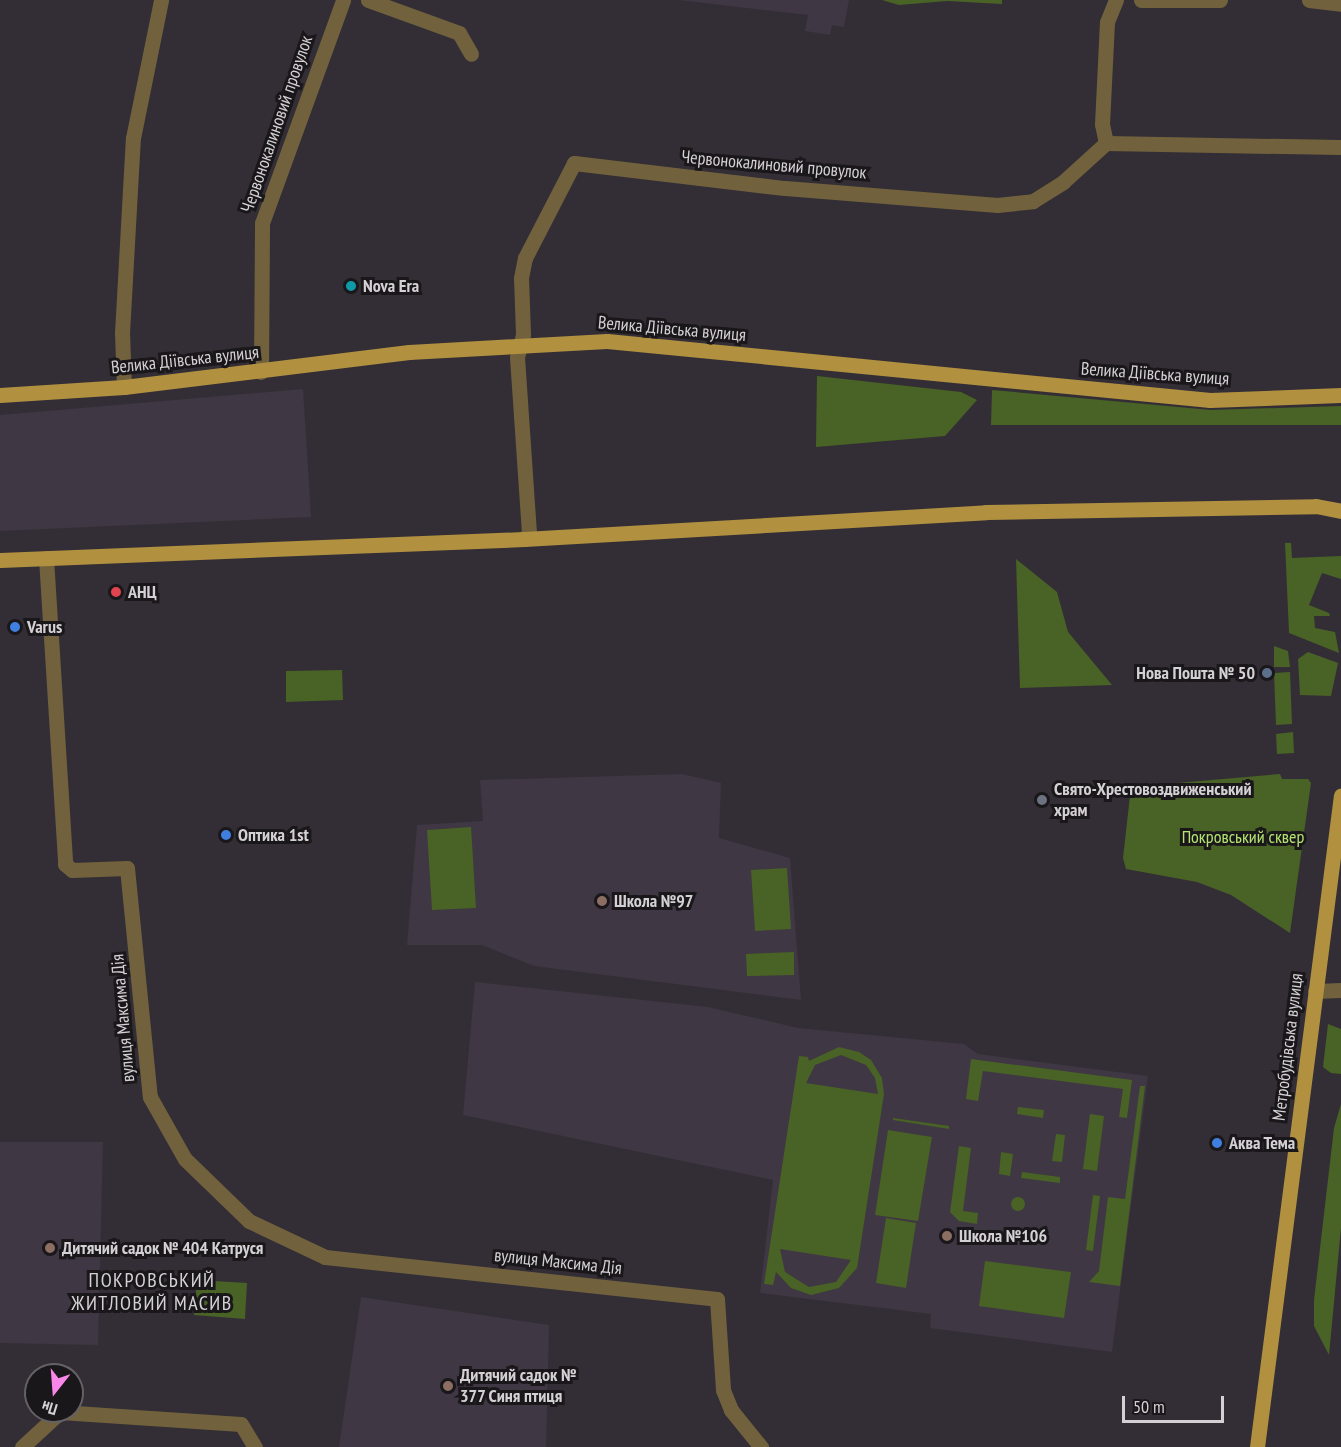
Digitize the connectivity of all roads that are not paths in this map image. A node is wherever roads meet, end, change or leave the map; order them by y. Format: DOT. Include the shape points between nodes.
graph roads {
  1 [pos="161,0"];
  2 [pos="343,0"];
  3 [pos="368,0"];
  4 [pos="1116,0"];
  5 [pos="1141,0"];
  6 [pos="1220,0"];
  7 [pos="1308,0"];
  8 [pos="1341,4"];
  9 [pos="471,54"];
  10 [pos="1106,142"];
  11 [pos="1341,147"];
  12 [pos="518,344"];
  13 [pos="261,372"];
  14 [pos="124,387"];
  15 [pos="0,395"];
  16 [pos="1341,395"];
  17 [pos="1341,511"];
  18 [pos="524,538"];
  19 [pos="46,558"];
  20 [pos="0,560"];
  21 [pos="1341,795"];
  22 [pos="1341,990"];
  23 [pos="1315,991"];
  24 [pos="22,1447"];
  25 [pos="255,1447"];
  26 [pos="760,1447"];
  27 [pos="1257,1447"];
  1 -- 14 [label="street" via="134,138 122,333"];
  2 -- 13 [label="street, Червонокалиновий провулок" via="262,223"];
  3 -- 9 [label="street" via="459,33"];
  4 -- 10 [label="street" via="1107,22 1102,124"];
  5 -- 6 [label="street"];
  7 -- 8 [label="street"];
  10 -- 11 [label="street"];
  10 -- 12 [label="street, Червонокалиновий провулок" via="1064,182 1034,201 997,206 785,188 574,163 525,258 521,278 523,334"];
  12 -- 13 [label="main road, Велика Діївська вулиця" via="409,352"];
  12 -- 16 [label="main road, Велика Діївська вулиця" via="607,341 1210,400"];
  12 -- 18 [label="street, Червонокалиновий провулок" via="529,533"];
  13 -- 14 [label="main road, Велика Діївська вулиця"];
  14 -- 15 [label="main road, Велика Діївська вулиця"];
  17 -- 18 [label="main road" via="1306,506 986,512"];
  18 -- 19 [label="main road"];
  19 -- 20 [label="main road"];
  19 -- 26 [label="street, вулиця Максима Дія" via="65,864 72,870 127,868 150,1097 185,1159 249,1221 325,1257 717,1299 723,1390 731,1410"];
  21 -- 23 [label="main road, Метробудівська вулиця"];
  22 -- 23 [label="street"];
  23 -- 27 [label="main road, Метробудівська вулиця"];
  24 -- 25 [label="street" via="60,1412 241,1424"];
}
